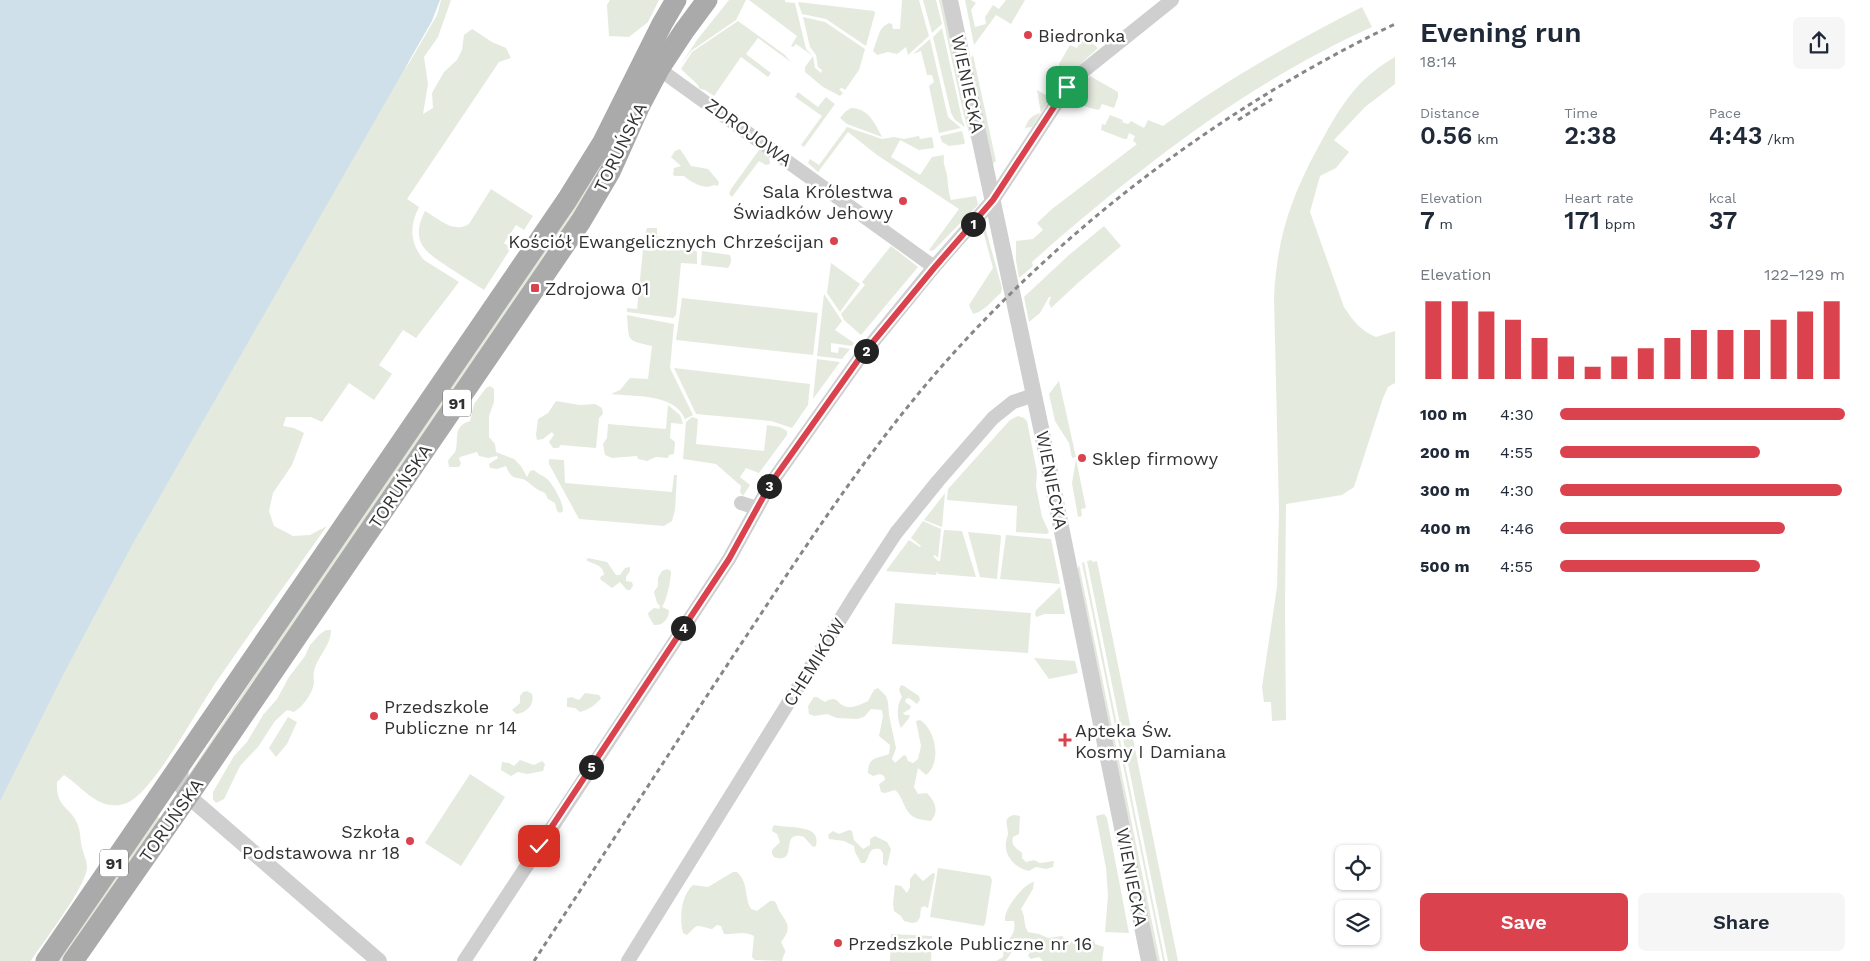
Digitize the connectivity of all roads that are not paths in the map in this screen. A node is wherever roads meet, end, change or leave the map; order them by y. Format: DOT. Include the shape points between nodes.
graph roads {
  1 [pos="676,0"];
  2 [pos="707,0"];
  3 [pos="950,0"];
  4 [pos="1172,0"];
  5 [pos="660,69"];
  6 [pos="993,200"];
  7 [pos="934,268"];
  8 [pos="1034,395"];
  9 [pos="741,503"];
  10 [pos="757,508"];
  11 [pos="181,764"];
  12 [pos="188,796"];
  13 [pos="46,961"];
  14 [pos="73,961"];
  15 [pos="379,961"];
  16 [pos="464,961"];
  17 [pos="628,961"];
  18 [pos="1149,961"];
  1 -- 11 [label="main road, TORUŃSKA / 91" via="603,142 571,194"];
  2 -- 5 [label="main road, TORUŃSKA / 91"];
  3 -- 6 [label="street, WIENIECKA"];
  4 -- 6 [label="street" via="1071,81"];
  5 -- 7 [label="street, ZDROJOWA"];
  5 -- 12 [label="main road, TORUŃSKA / 91" via="610,172 581,221"];
  6 -- 7 [label="street"];
  6 -- 8 [label="street, WIENIECKA"];
  7 -- 10 [label="street" via="859,359 771,483"];
  8 -- 17 [label="street, CHEMIKÓW" via="1013,402 993,418 896,533"];
  8 -- 18 [label="street, WIENIECKA"];
  9 -- 10 [label="street"];
  10 -- 16 [label="street" via="729,559"];
  11 -- 12 [label="street" via="180,783"];
  11 -- 13 [label="main road, TORUŃSKA / 91"];
  12 -- 14 [label="main road, TORUŃSKA / 91"];
  12 -- 15 [label="street"];
}
